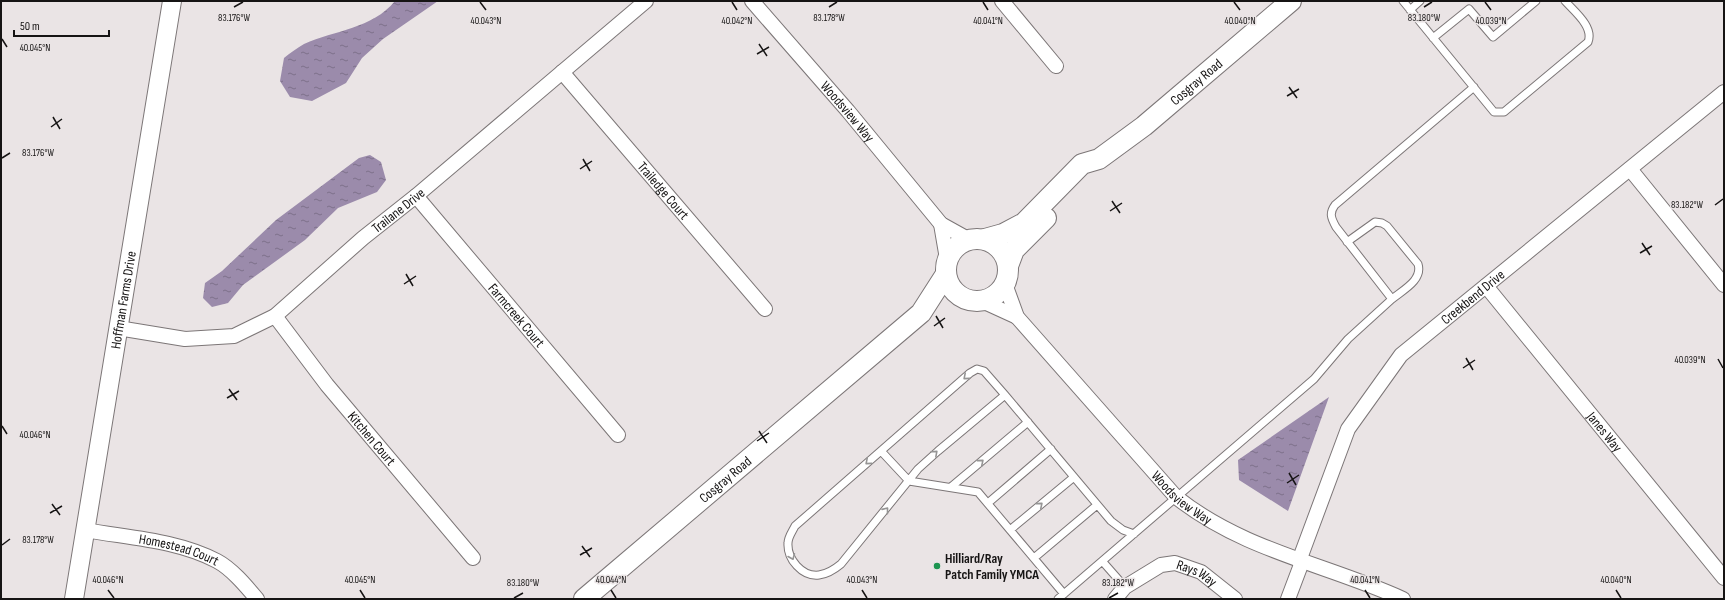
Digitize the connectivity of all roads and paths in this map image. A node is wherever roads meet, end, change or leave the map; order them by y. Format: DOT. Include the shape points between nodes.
graph roads {
  1 [pos="172,1"];
  2 [pos="646,1"];
  3 [pos="752,1"];
  4 [pos="1002,1"];
  5 [pos="1291,1"];
  6 [pos="1403,1"];
  7 [pos="1420,1"];
  8 [pos="1536,1"];
  9 [pos="1565,1"];
  10 [pos="1410,10"];
  11 [pos="1433,38"];
  12 [pos="1056,66"];
  13 [pos="562,72"];
  14 [pos="1474,87"];
  15 [pos="1724,92"];
  16 [pos="1099,159"];
  17 [pos="1630,169"];
  18 [pos="416,196"];
  19 [pos="941,224"];
  20 [pos="977,239"];
  21 [pos="1347,242"];
  22 [pos="946,266"];
  23 [pos="1006,275"];
  24 [pos="1724,285"];
  25 [pos="1486,286"];
  26 [pos="1392,299"];
  27 [pos="974,300"];
  28 [pos="765,309"];
  29 [pos="921,313"];
  30 [pos="275,316"];
  31 [pos="1017,317"];
  32 [pos="118,328"];
  33 [pos="1005,395"];
  34 [pos="1028,422"];
  35 [pos="618,434"];
  36 [pos="1051,449"];
  37 [pos="881,451"];
  38 [pos="1074,476"];
  39 [pos="909,482"];
  40 [pos="951,487"];
  41 [pos="1176,497"];
  42 [pos="988,503"];
  43 [pos="1097,505"];
  44 [pos="85,530"];
  45 [pos="1010,530"];
  46 [pos="1134,534"];
  47 [pos="473,558"];
  48 [pos="1034,558"];
  49 [pos="1300,561"];
  50 [pos="1103,562"];
  51 [pos="1724,578"];
  52 [pos="1125,587"];
  53 [pos="1061,596"];
  54 [pos="74,599"];
  55 [pos="257,599"];
  56 [pos="584,599"];
  57 [pos="1115,599"];
  58 [pos="1235,599"];
  59 [pos="1288,599"];
  60 [pos="1403,599"];
  1 -- 32 [label="street, Hoffman Farms Drive"];
  2 -- 13 [label="street, Trailane Drive"];
  3 -- 19 [label="street, Woodsview Way" via="848,110"];
  4 -- 12 [label="street"];
  5 -- 16 [label="main road, Cosgray Road" via="1144,126"];
  6 -- 10 [label="lane"];
  7 -- 10 [label="lane"];
  8 -- 11 [label="lane" via="1494,37 1469,9"];
  9 -- 14 [label="lane" via="1588,28 1591,36 1588,42 1504,112 1494,112"];
  10 -- 11 [label="lane"];
  11 -- 14 [label="lane"];
  13 -- 18 [label="street, Trailane Drive"];
  13 -- 28 [label="street, Trailedge Court"];
  14 -- 21 [label="lane" via="1335,205 1331,210 1331,218"];
  15 -- 17 [label="street, Creekbend Drive"];
  16 -- 20 [label="main road, Cosgray Road" via="1082,164 1024,223 1003,234"];
  16 -- 23 [label="main road, Cosgray Road" via="1090,174 1014,250"];
  17 -- 24 [label="street"];
  17 -- 25 [label="street, Creekbend Drive"];
  18 -- 30 [label="street, Trailane Drive" via="363,238"];
  18 -- 35 [label="street, Farmcreek Court"];
  19 -- 20 [label="street, Woodsview Way"];
  19 -- 22 [label="street, Woodsview Way"];
  20 -- 22 [label="main road" via="955,246"];
  20 -- 23 [label="main road" via="998,247 1003,252"];
  21 -- 26 [label="lane"];
  21 -- 26 [label="lane" via="1375,222 1382,223 1418,264 1418,278"];
  22 -- 27 [label="main road" via="952,289"];
  22 -- 29 [label="main road, Cosgray Road"];
  23 -- 27 [label="main road" via="999,292 991,298"];
  23 -- 31 [label="street, Woodsview Way"];
  25 -- 49 [label="street, Creekbend Drive" via="1401,355 1348,428"];
  25 -- 51 [label="street, Janes Way"];
  26 -- 41 [label="lane" via="1348,339 1314,379"];
  27 -- 29 [label="main road, Cosgray Road"];
  27 -- 31 [label="street, Woodsview Way"];
  29 -- 56 [label="main road, Cosgray Road"];
  30 -- 32 [label="street, Trailane Drive" via="234,336 185,339"];
  30 -- 47 [label="street, Kitchen Court" via="332,390"];
  31 -- 41 [label="street, Woodsview Way"];
  32 -- 44 [label="street, Hoffman Farms Drive"];
  33 -- 34 [label="lane"];
  33 -- 37 [label="lane, one-way" via="984,371 977,369"];
  39 -- 33 [label="lane, one-way" via="918,469"];
  34 -- 36 [label="lane"];
  40 -- 34 [label="lane, one-way"];
  36 -- 38 [label="lane"];
  36 -- 42 [label="lane"];
  37 -- 39 [label="lane"];
  37 -- 39 [label="lane, one-way" via="795,526 788,545 792,561 803,571 818,576 834,569 841,564"];
  38 -- 43 [label="lane"];
  45 -- 38 [label="lane, one-way"];
  39 -- 40 [label="lane"];
  40 -- 42 [label="lane" via="978,492"];
  41 -- 46 [label="lane"];
  41 -- 49 [label="street, Woodsview Way" via="1198,514 1243,539"];
  42 -- 45 [label="lane"];
  43 -- 46 [label="lane" via="1111,521"];
  43 -- 48 [label="lane"];
  44 -- 54 [label="street, Hoffman Farms Drive"];
  44 -- 55 [label="street, Homestead Court" via="186,548 218,561"];
  45 -- 48 [label="lane"];
  46 -- 50 [label="lane"];
  48 -- 53 [label="lane"];
  49 -- 59 [label="street, Creekbend Drive"];
  49 -- 60 [label="street, Woodsview Way"];
  50 -- 52 [label="lane"];
  50 -- 53 [label="lane"];
  52 -- 57 [label="street, Rays Way"];
  52 -- 58 [label="street, Rays Way" via="1161,565 1175,563 1201,572"];
}
